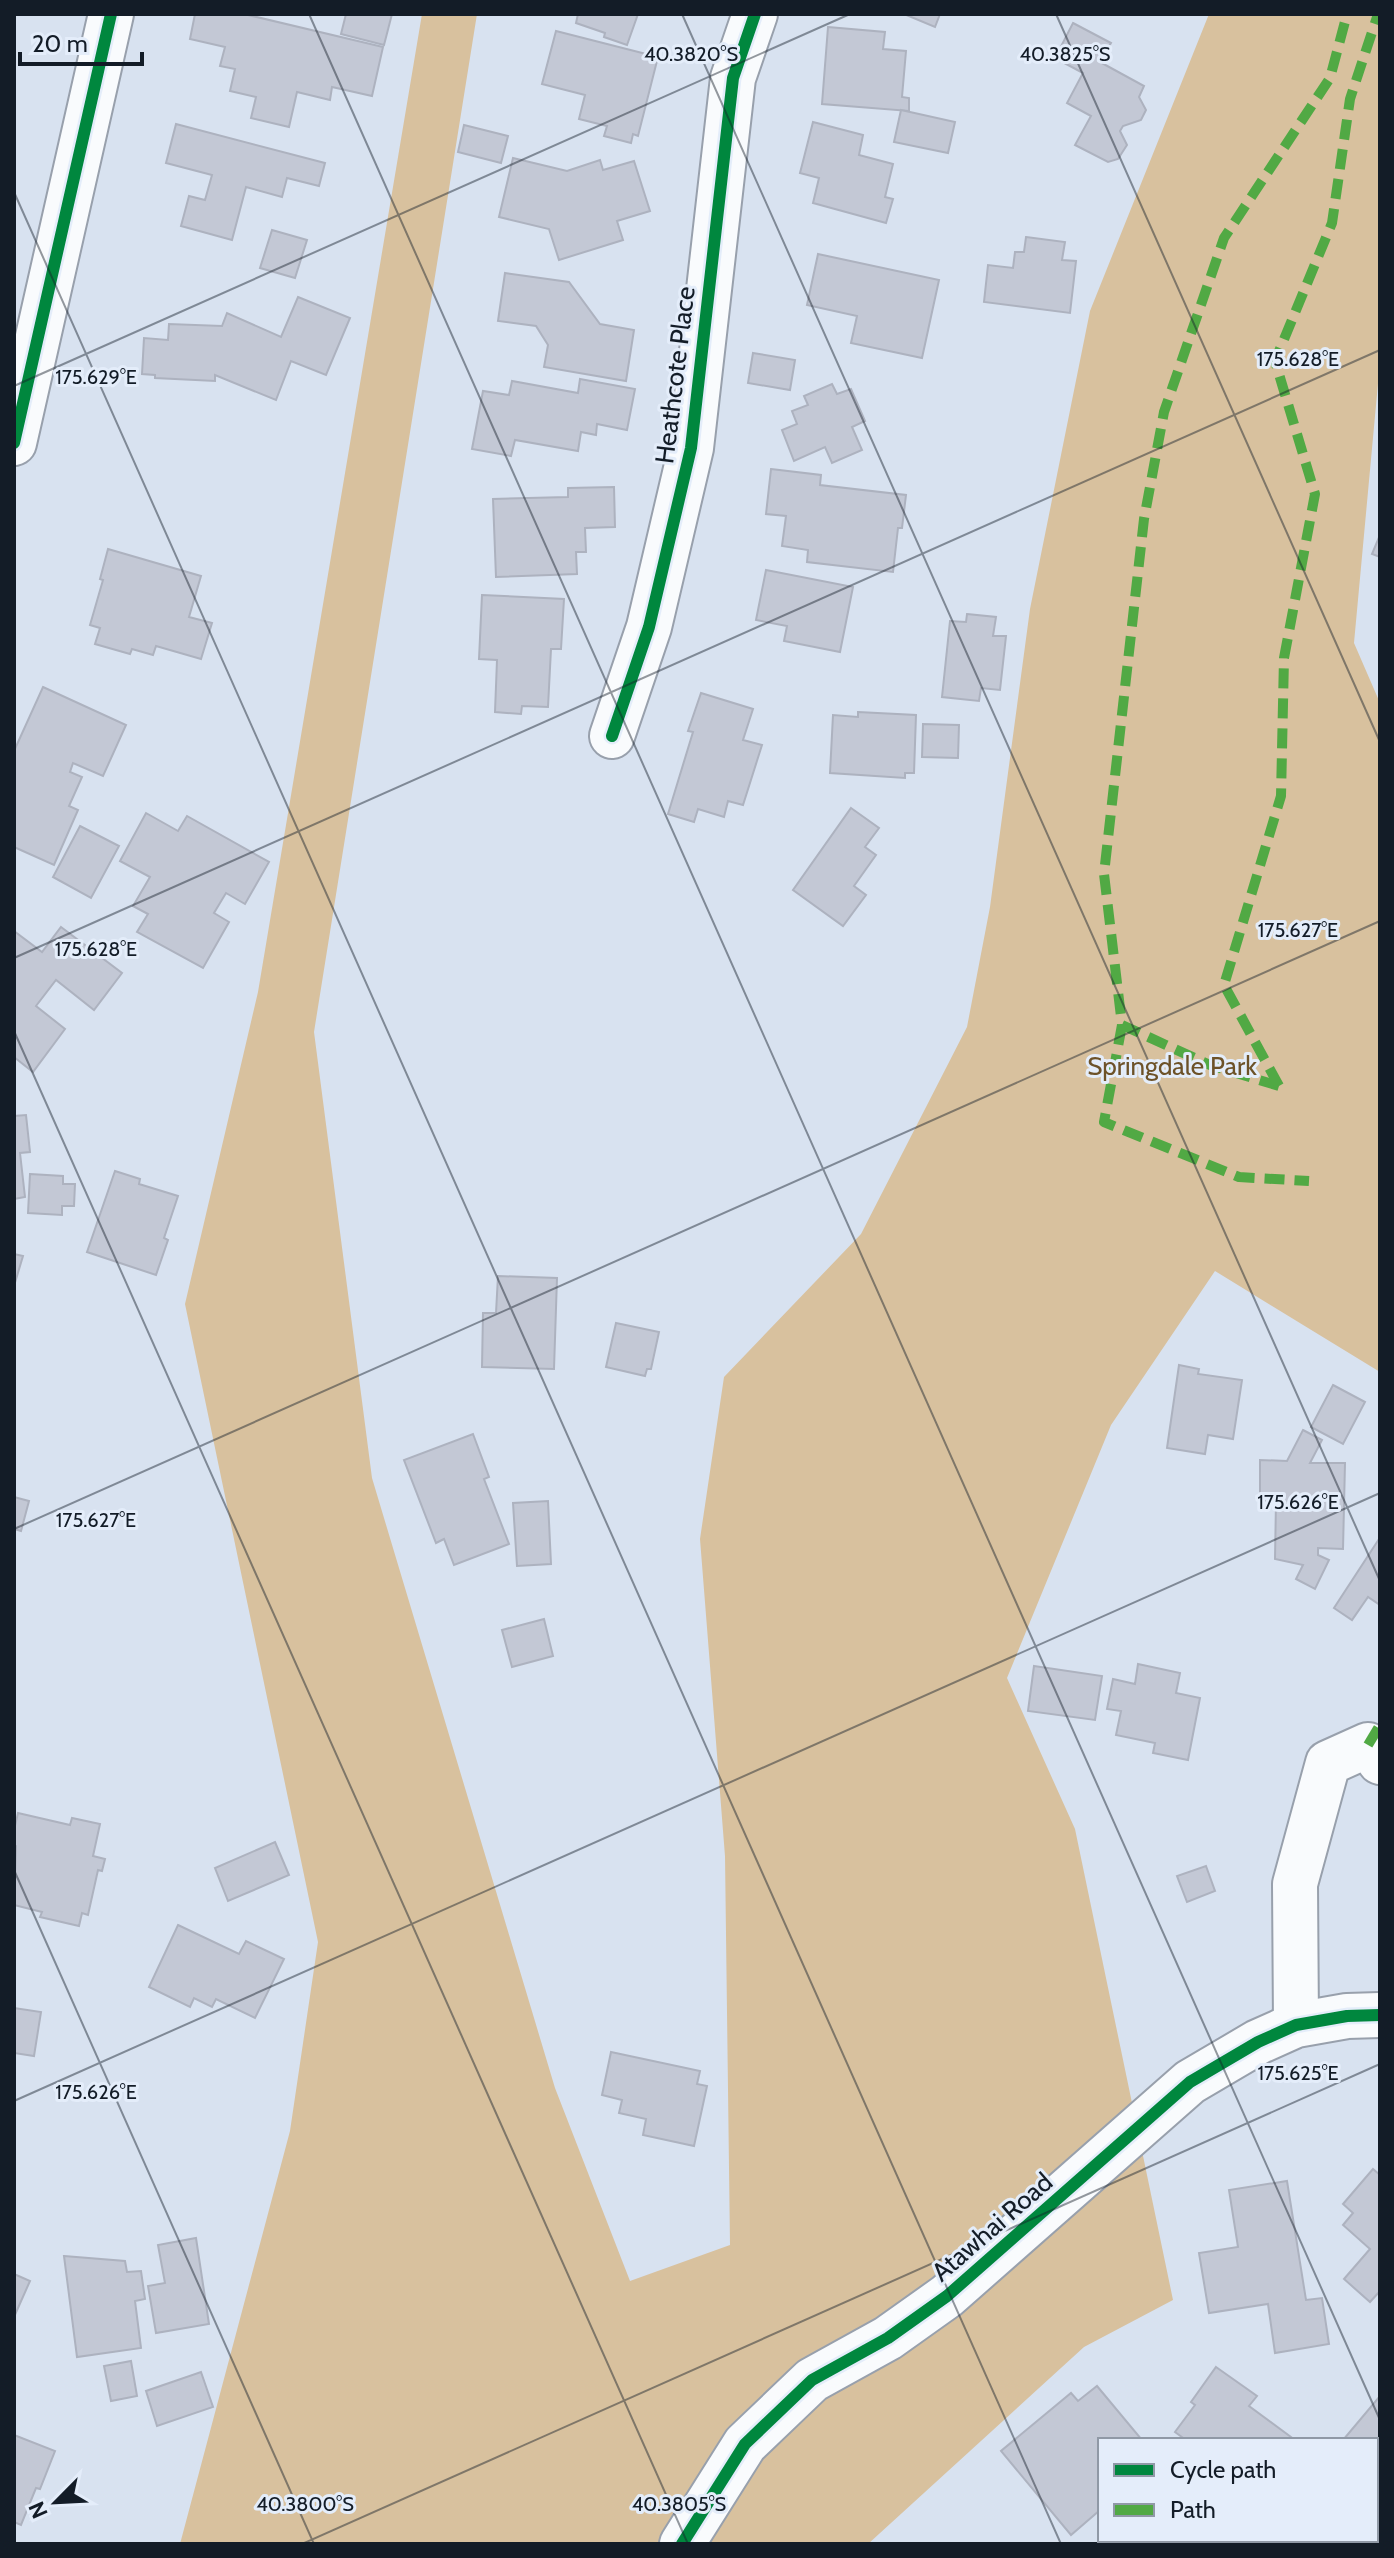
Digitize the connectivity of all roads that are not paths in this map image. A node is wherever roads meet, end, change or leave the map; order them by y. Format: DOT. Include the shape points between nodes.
graph roads {
  1 [pos="111,14"];
  2 [pos="755,14"];
  3 [pos="14,443"];
  4 [pos="612,736"];
  5 [pos="1380,1762"];
  6 [pos="1380,2015"];
  7 [pos="1296,2025"];
  8 [pos="682,2544"];
  1 -- 3 [label="street"];
  2 -- 4 [label="street, Heathcote Place" via="733,78 691,448 649,627"];
  5 -- 7 [label="street" via="1368,1745 1328,1763 1295,1884"];
  6 -- 7 [label="street, Atawhai Road"];
  7 -- 8 [label="street, Atawhai Road" via="1190,2082 947,2296 888,2338 812,2380 745,2444"];
}
